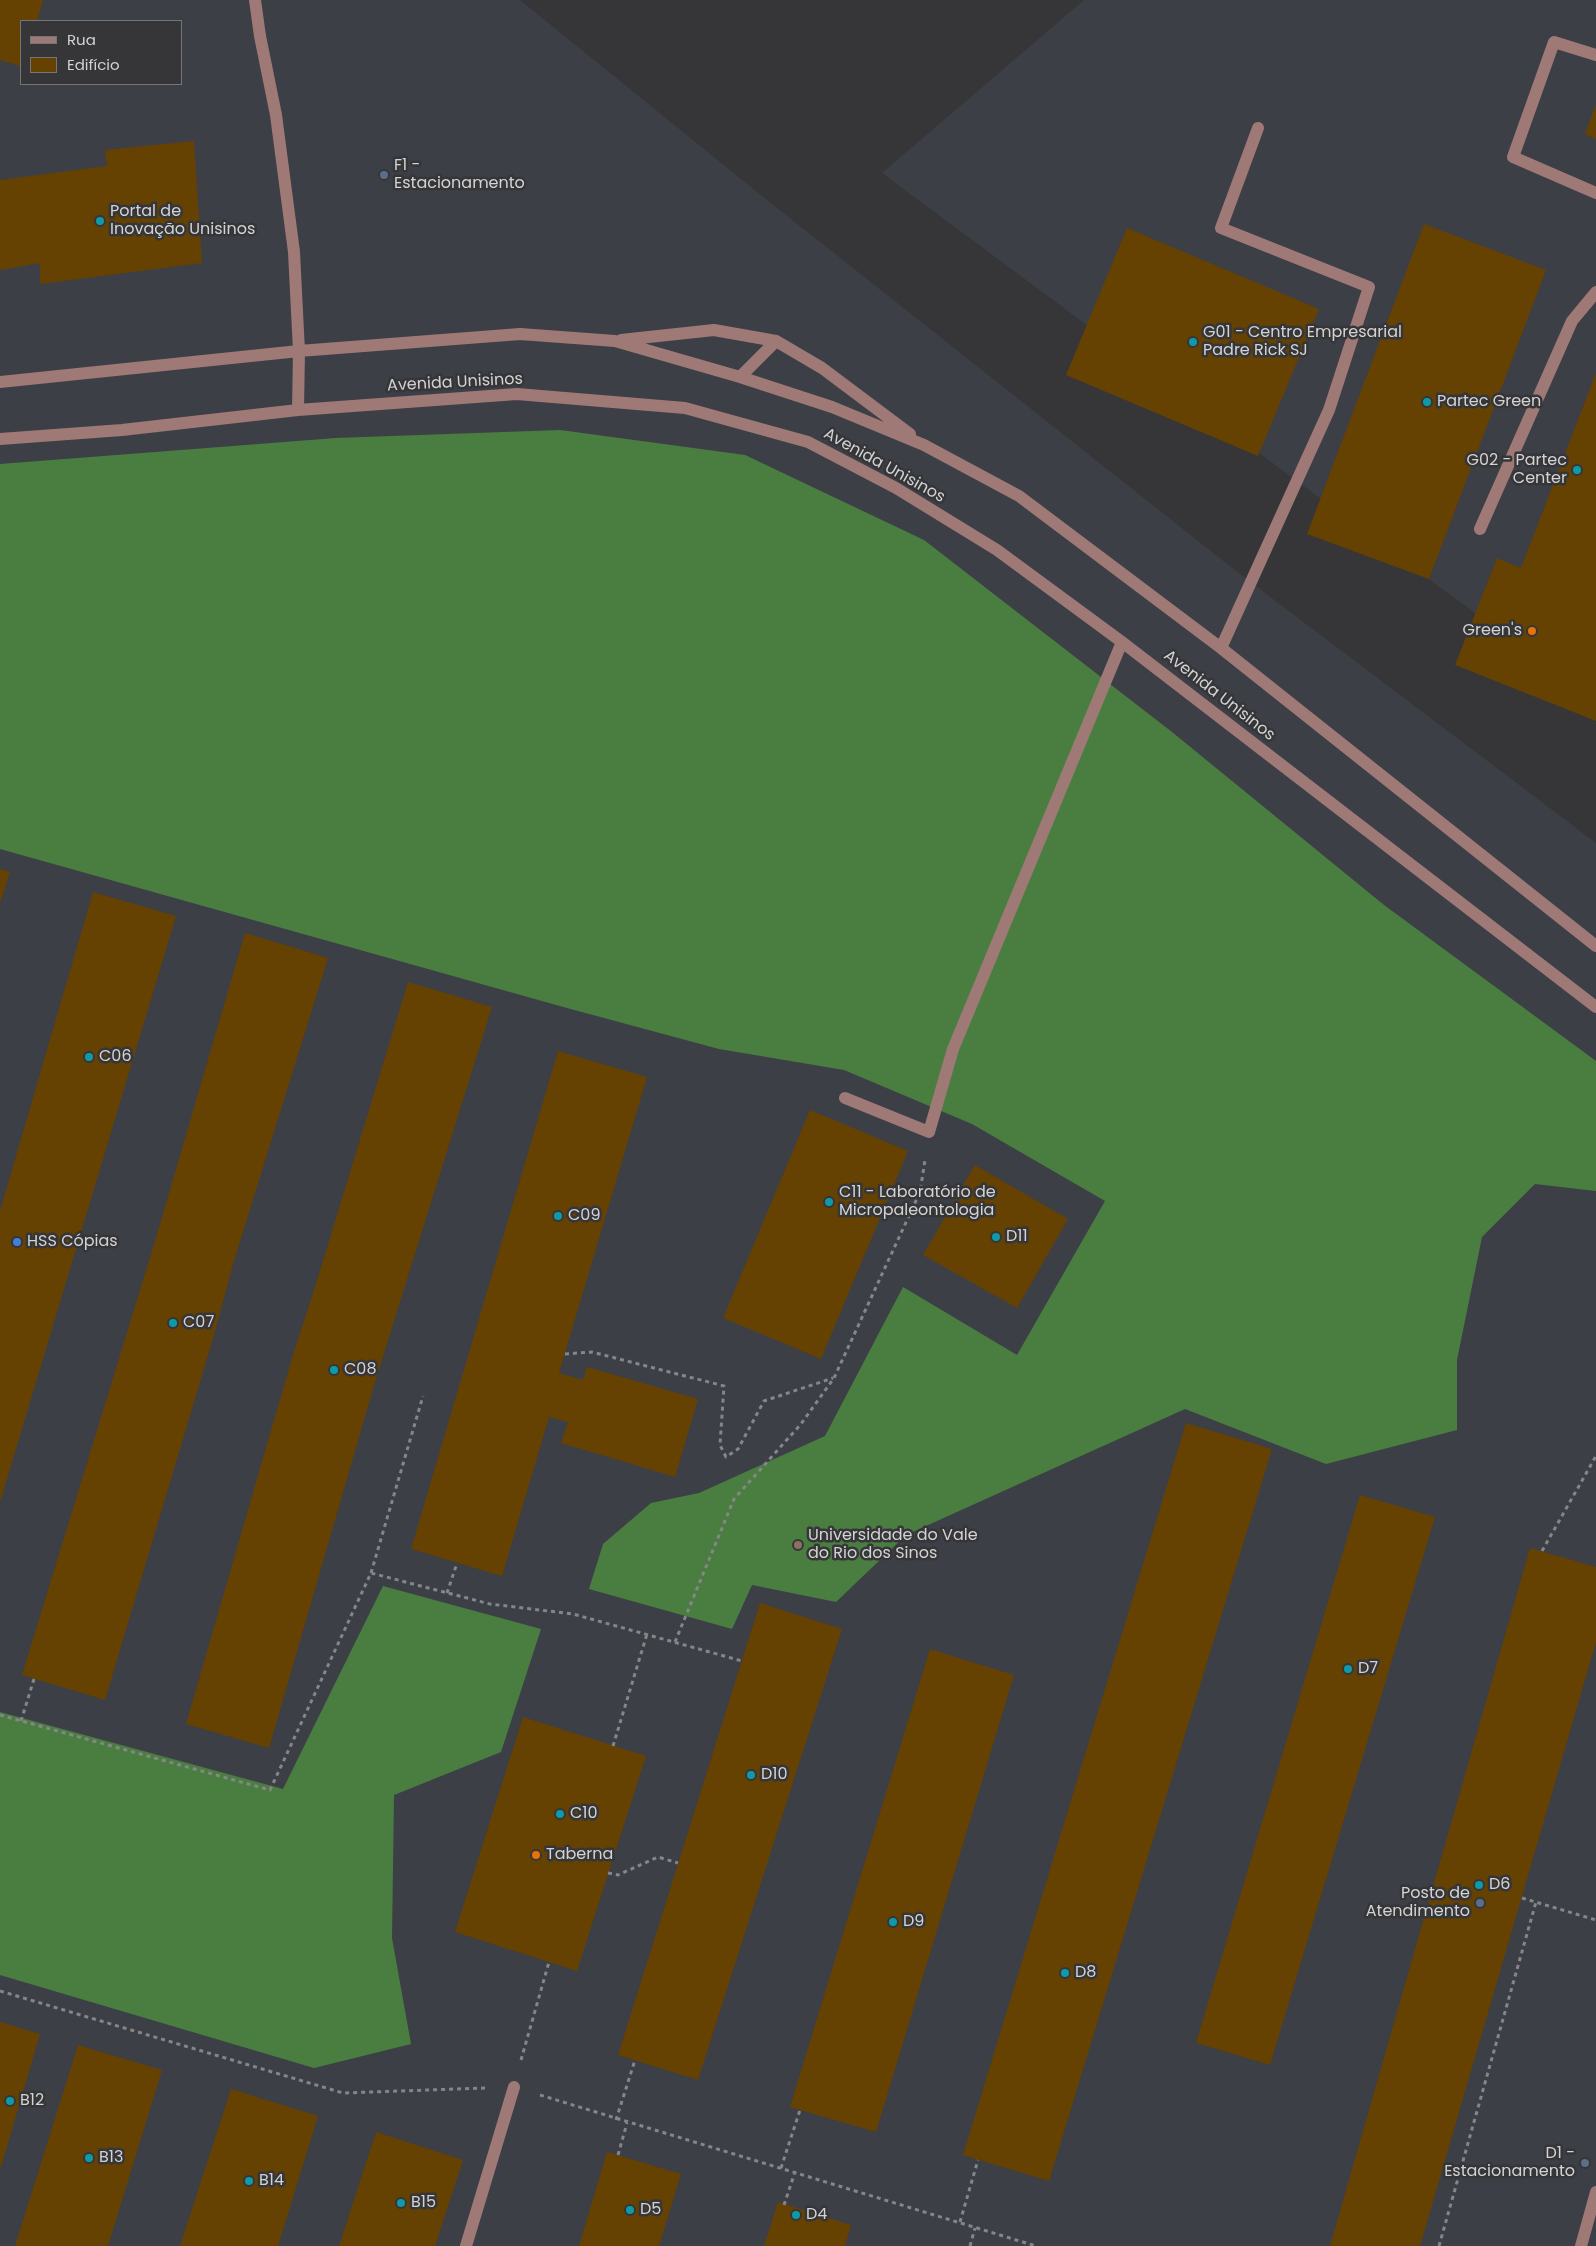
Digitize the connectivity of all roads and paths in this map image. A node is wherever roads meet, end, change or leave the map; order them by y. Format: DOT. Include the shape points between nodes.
graph roads {
  1 [pos="255,0"];
  2 [pos="1596,56"];
  3 [pos="1258,128"];
  4 [pos="1596,194"];
  5 [pos="1596,292"];
  6 [pos="615,341"];
  7 [pos="776,341"];
  8 [pos="299,351"];
  9 [pos="740,377"];
  10 [pos="0,382"];
  11 [pos="298,410"];
  12 [pos="0,439"];
  13 [pos="924,445"];
  14 [pos="1480,529"];
  15 [pos="1122,642"];
  16 [pos="1221,648"];
  17 [pos="1596,946"];
  18 [pos="1596,1007"];
  19 [pos="845,1098"];
  20 [pos="928,1132"];
  21 [pos="565,1354"];
  22 [pos="834,1378"];
  23 [pos="423,1396"];
  24 [pos="1596,1456"];
  25 [pos="1542,1551"];
  26 [pos="458,1563"];
  27 [pos="371,1573"];
  28 [pos="447,1593"];
  29 [pos="647,1634"];
  30 [pos="675,1642"];
  31 [pos="742,1661"];
  32 [pos="34,1679"];
  33 [pos="0,1715"];
  34 [pos="21,1721"];
  35 [pos="613,1746"];
  36 [pos="678,1863"];
  37 [pos="608,1873"];
  38 [pos="1522,1898"];
  39 [pos="1536,1902"];
  40 [pos="1596,1920"];
  41 [pos="549,1962"];
  42 [pos="635,2060"];
  43 [pos="514,2087"];
  44 [pos="800,2110"];
  45 [pos="616,2120"];
  46 [pos="627,2123"];
  47 [pos="618,2155"];
  48 [pos="978,2160"];
  49 [pos="781,2168"];
  50 [pos="795,2172"];
  51 [pos="1596,2192"];
  52 [pos="784,2204"];
  53 [pos="960,2222"];
  54 [pos="975,2228"];
  55 [pos="466,2246"];
  56 [pos="970,2246"];
  57 [pos="1439,2246"];
  58 [pos="1581,2246"];
  1 -- 8 [label="lane" via="276,115 294,252"];
  2 -- 4 [label="lane" via="1554,42 1514,158"];
  3 -- 16 [label="lane" via="1220,228 1369,288 1329,410"];
  5 -- 14 [label="lane" via="1572,321"];
  6 -- 7 [label="lane" via="714,330"];
  6 -- 8 [label="lane, Avenida Unisinos" via="520,334"];
  6 -- 9 [label="lane, Avenida Unisinos"];
  7 -- 9 [label="lane"];
  7 -- 13 [label="lane" via="822,368"];
  8 -- 10 [label="lane, Avenida Unisinos"];
  8 -- 11 [label="lane"];
  9 -- 13 [label="lane, Avenida Unisinos" via="832,407"];
  11 -- 12 [label="lane, Avenida Unisinos" via="122,430"];
  11 -- 15 [label="lane, Avenida Unisinos" via="517,394 685,408 780,434 808,442 861,470 988,544"];
  13 -- 16 [label="lane, Avenida Unisinos" via="1019,496"];
  15 -- 18 [label="lane, Avenida Unisinos"];
  15 -- 20 [label="lane" via="953,1049"];
  16 -- 17 [label="lane, Avenida Unisinos"];
  19 -- 20 [label="lane"];
  20 -- 22 [label="path" via="920,1192"];
  21 -- 22 [label="path" via="592,1352 724,1386 720,1445 726,1457 738,1449 764,1401"];
  22 -- 30 [label="path" via="801,1424 734,1499"];
  23 -- 27 [label="path"];
  24 -- 25 [label="path"];
  26 -- 28 [label="path"];
  27 -- 28 [label="path"];
  27 -- 34 [label="path" via="270,1790"];
  28 -- 29 [label="path" via="490,1604 573,1614"];
  29 -- 30 [label="path"];
  29 -- 35 [label="path"];
  30 -- 31 [label="path"];
  32 -- 34 [label="path"];
  33 -- 34 [label="path"];
  36 -- 37 [label="path" via="658,1857 618,1875"];
  38 -- 39 [label="path"];
  39 -- 40 [label="path"];
  39 -- 57 [label="path"];
  41 -- 43 [label="path"];
  42 -- 45 [label="path"];
  43 -- 55 [label="lane"];
  44 -- 49 [label="path"];
  46 -- 47 [label="path"];
  48 -- 53 [label="path"];
  50 -- 52 [label="path"];
  51 -- 58 [label="lane"];
  54 -- 56 [label="path"];
}
